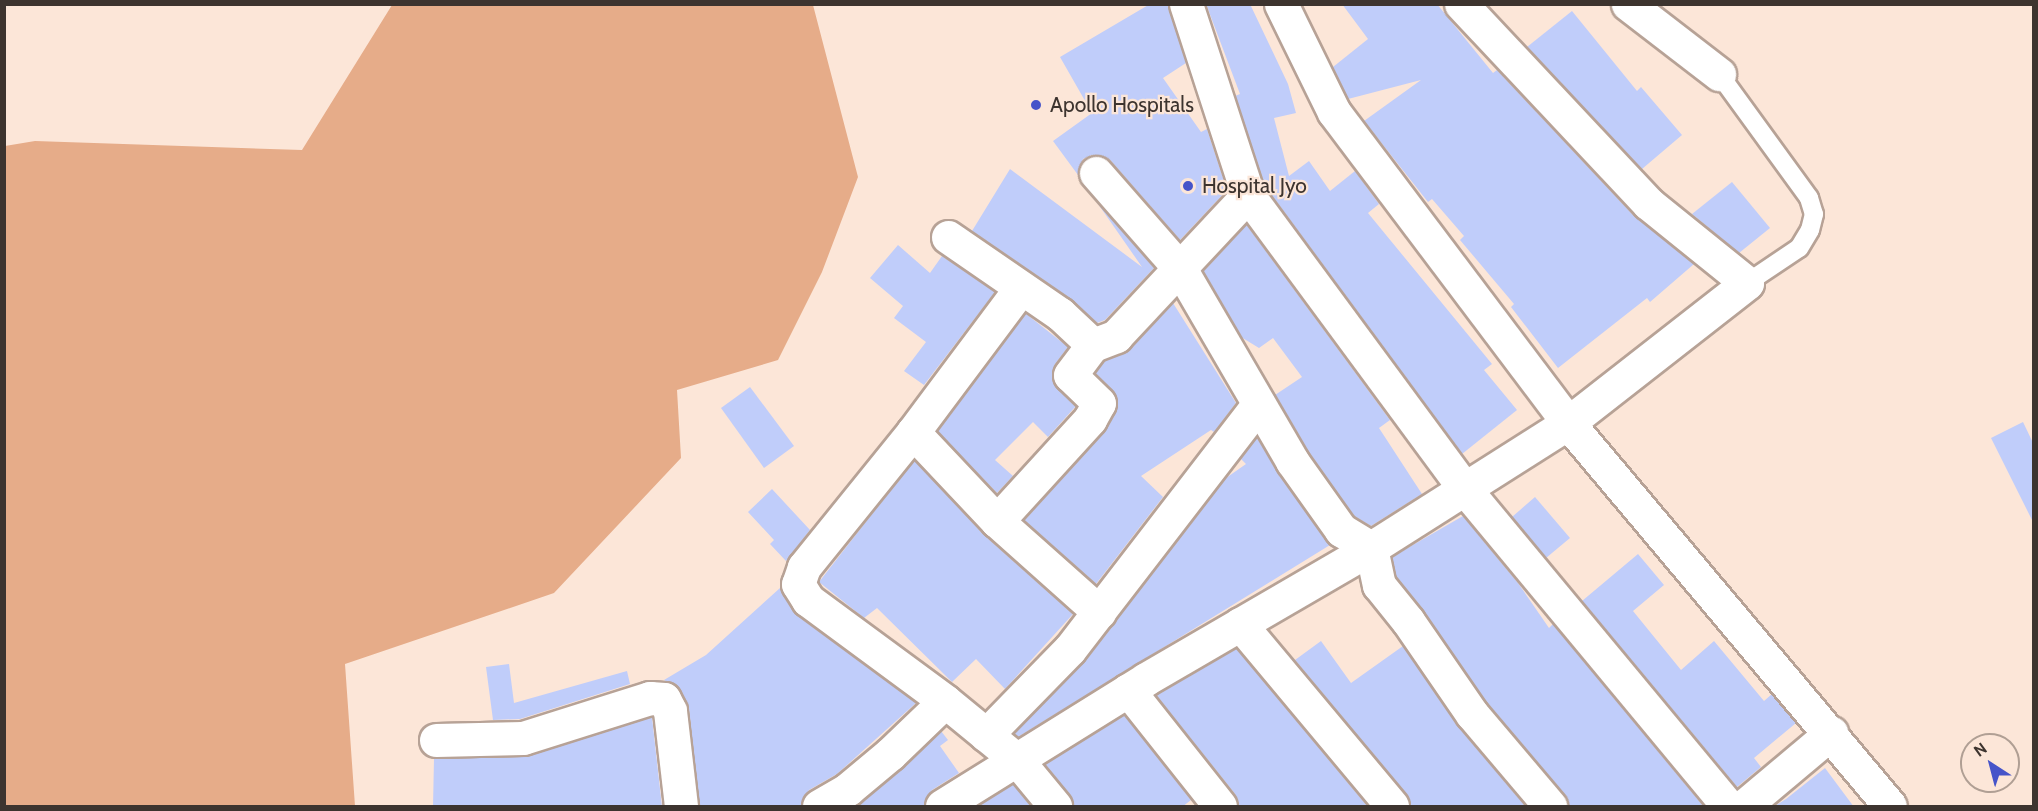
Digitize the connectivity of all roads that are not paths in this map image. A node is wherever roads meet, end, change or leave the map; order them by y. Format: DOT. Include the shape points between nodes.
graph roads {
  1 [pos="1186,4"];
  2 [pos="1281,4"];
  3 [pos="1461,4"];
  4 [pos="1628,4"];
  5 [pos="1719,74"];
  6 [pos="1096,173"];
  7 [pos="1248,195"];
  8 [pos="948,237"];
  9 [pos="1181,270"];
  10 [pos="1747,283"];
  11 [pos="1020,289"];
  12 [pos="1094,345"];
  13 [pos="1259,404"];
  14 [pos="1568,423"];
  15 [pos="913,432"];
  16 [pos="1464,488"];
  17 [pos="997,521"];
  18 [pos="1371,548"];
  19 [pos="1099,612"];
  20 [pos="1240,624"];
  21 [pos="1128,690"];
  22 [pos="945,701"];
  23 [pos="1831,733"];
  24 [pos="986,735"];
  25 [pos="436,740"];
  26 [pos="1017,760"];
  27 [pos="681,807"];
  28 [pos="819,807"];
  29 [pos="942,807"];
  30 [pos="1055,807"];
  31 [pos="1220,807"];
  32 [pos="1392,807"];
  33 [pos="1550,807"];
  34 [pos="1728,807"];
  35 [pos="1744,807"];
  36 [pos="1890,807"];
  1 -- 7 [label="street"];
  2 -- 14 [label="street" via="1334,112"];
  3 -- 10 [label="street" via="1648,203"];
  4 -- 5 [label="street"];
  5 -- 10 [label="lane" via="1809,198 1814,214 1799,248"];
  6 -- 9 [label="street"];
  7 -- 9 [label="street"];
  7 -- 16 [label="street"];
  8 -- 11 [label="street"];
  9 -- 12 [label="street" via="1116,336"];
  9 -- 13 [label="street"];
  10 -- 14 [label="street"];
  11 -- 12 [label="street" via="1060,314"];
  11 -- 15 [label="street"];
  12 -- 17 [label="street" via="1070,375 1099,403 1090,419"];
  13 -- 18 [label="street" via="1292,461 1341,530"];
  13 -- 19 [label="street"];
  14 -- 16 [label="street"];
  14 -- 23 [label="street"];
  15 -- 17 [label="street"];
  15 -- 22 [label="street" via="804,567 798,584 808,600"];
  16 -- 18 [label="street"];
  16 -- 34 [label="street"];
  17 -- 19 [label="street"];
  18 -- 20 [label="street"];
  18 -- 33 [label="street" via="1379,585 1472,714"];
  19 -- 24 [label="street" via="1070,649"];
  20 -- 21 [label="street"];
  20 -- 32 [label="street"];
  21 -- 26 [label="street"];
  21 -- 31 [label="street"];
  22 -- 24 [label="street"];
  22 -- 28 [label="street" via="873,768"];
  23 -- 35 [label="street"];
  23 -- 36 [label="street"];
  24 -- 26 [label="street"];
  25 -- 27 [label="street" via="523,738 650,698 664,699 670,711"];
  26 -- 29 [label="street"];
  26 -- 30 [label="street"];
}
